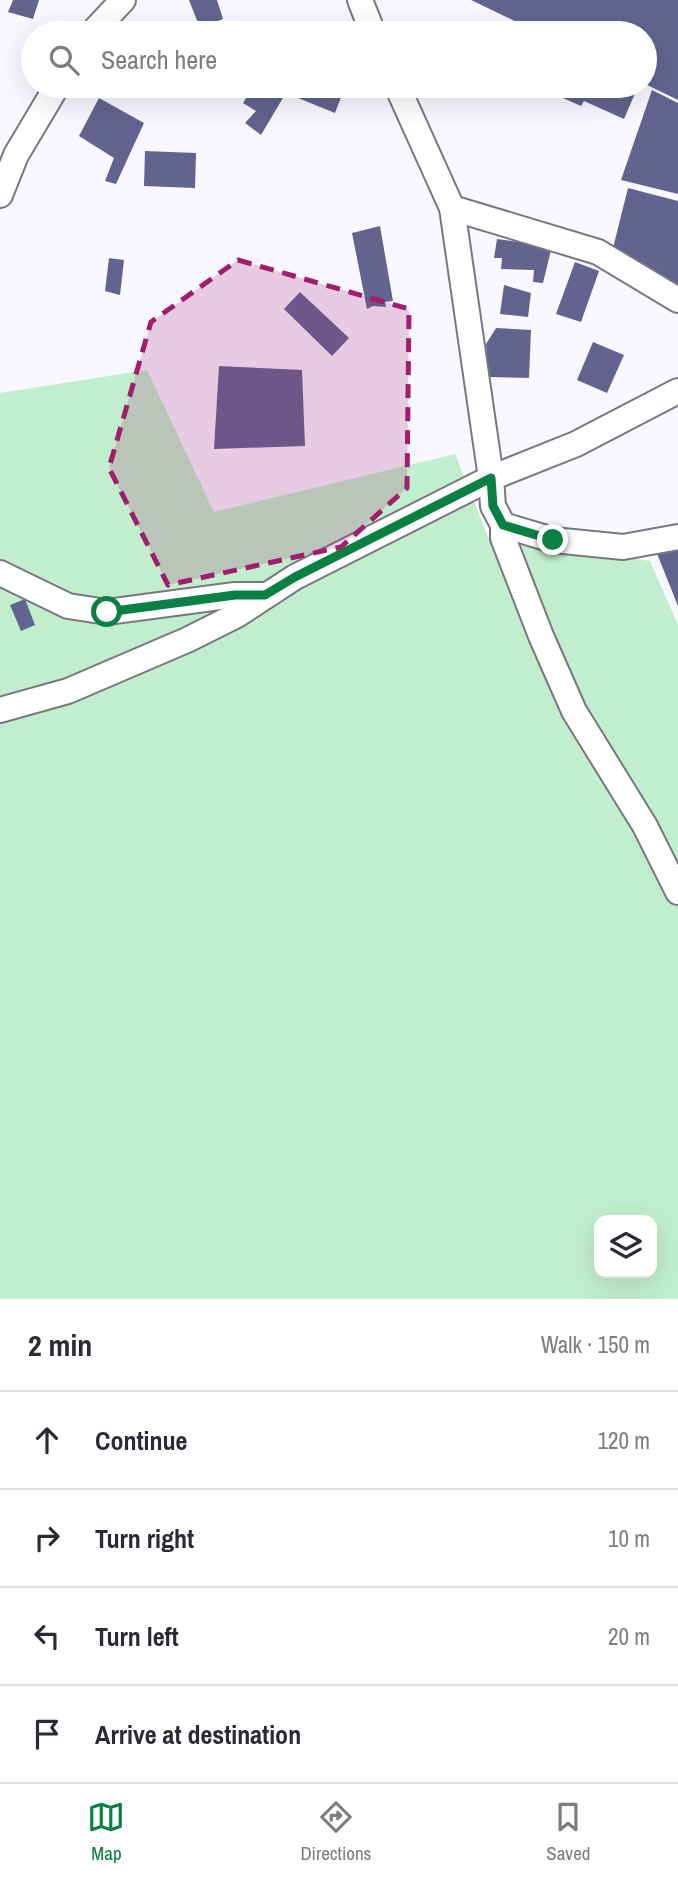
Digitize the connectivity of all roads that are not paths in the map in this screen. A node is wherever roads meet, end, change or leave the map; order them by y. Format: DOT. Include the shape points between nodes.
graph roads {
  1 [pos="123,0"];
  2 [pos="360,0"];
  3 [pos="103,21"];
  4 [pos="368,21"];
  5 [pos="48,98"];
  6 [pos="402,98"];
  7 [pos="8,153"];
  8 [pos="0,195"];
  9 [pos="452,208"];
  10 [pos="678,300"];
  11 [pos="678,391"];
  12 [pos="491,478"];
  13 [pos="503,525"];
  14 [pos="678,537"];
  15 [pos="0,573"];
  16 [pos="265,595"];
  17 [pos="0,710"];
  18 [pos="678,892"];
  1 -- 3 [label="street"];
  2 -- 4 [label="street"];
  5 -- 7 [label="street"];
  6 -- 9 [label="street"];
  7 -- 8 [label="street"];
  9 -- 10 [label="street" via="598,253"];
  9 -- 12 [label="street"];
  11 -- 12 [label="street" via="576,444"];
  12 -- 13 [label="street" via="493,506"];
  12 -- 16 [label="street"];
  13 -- 14 [label="street" via="553,540 623,547"];
  13 -- 18 [label="street" via="503,538 574,711 645,826"];
  15 -- 16 [label="street" via="68,606 107,612"];
  16 -- 17 [label="street" via="209,630 134,664 68,691"];
}
